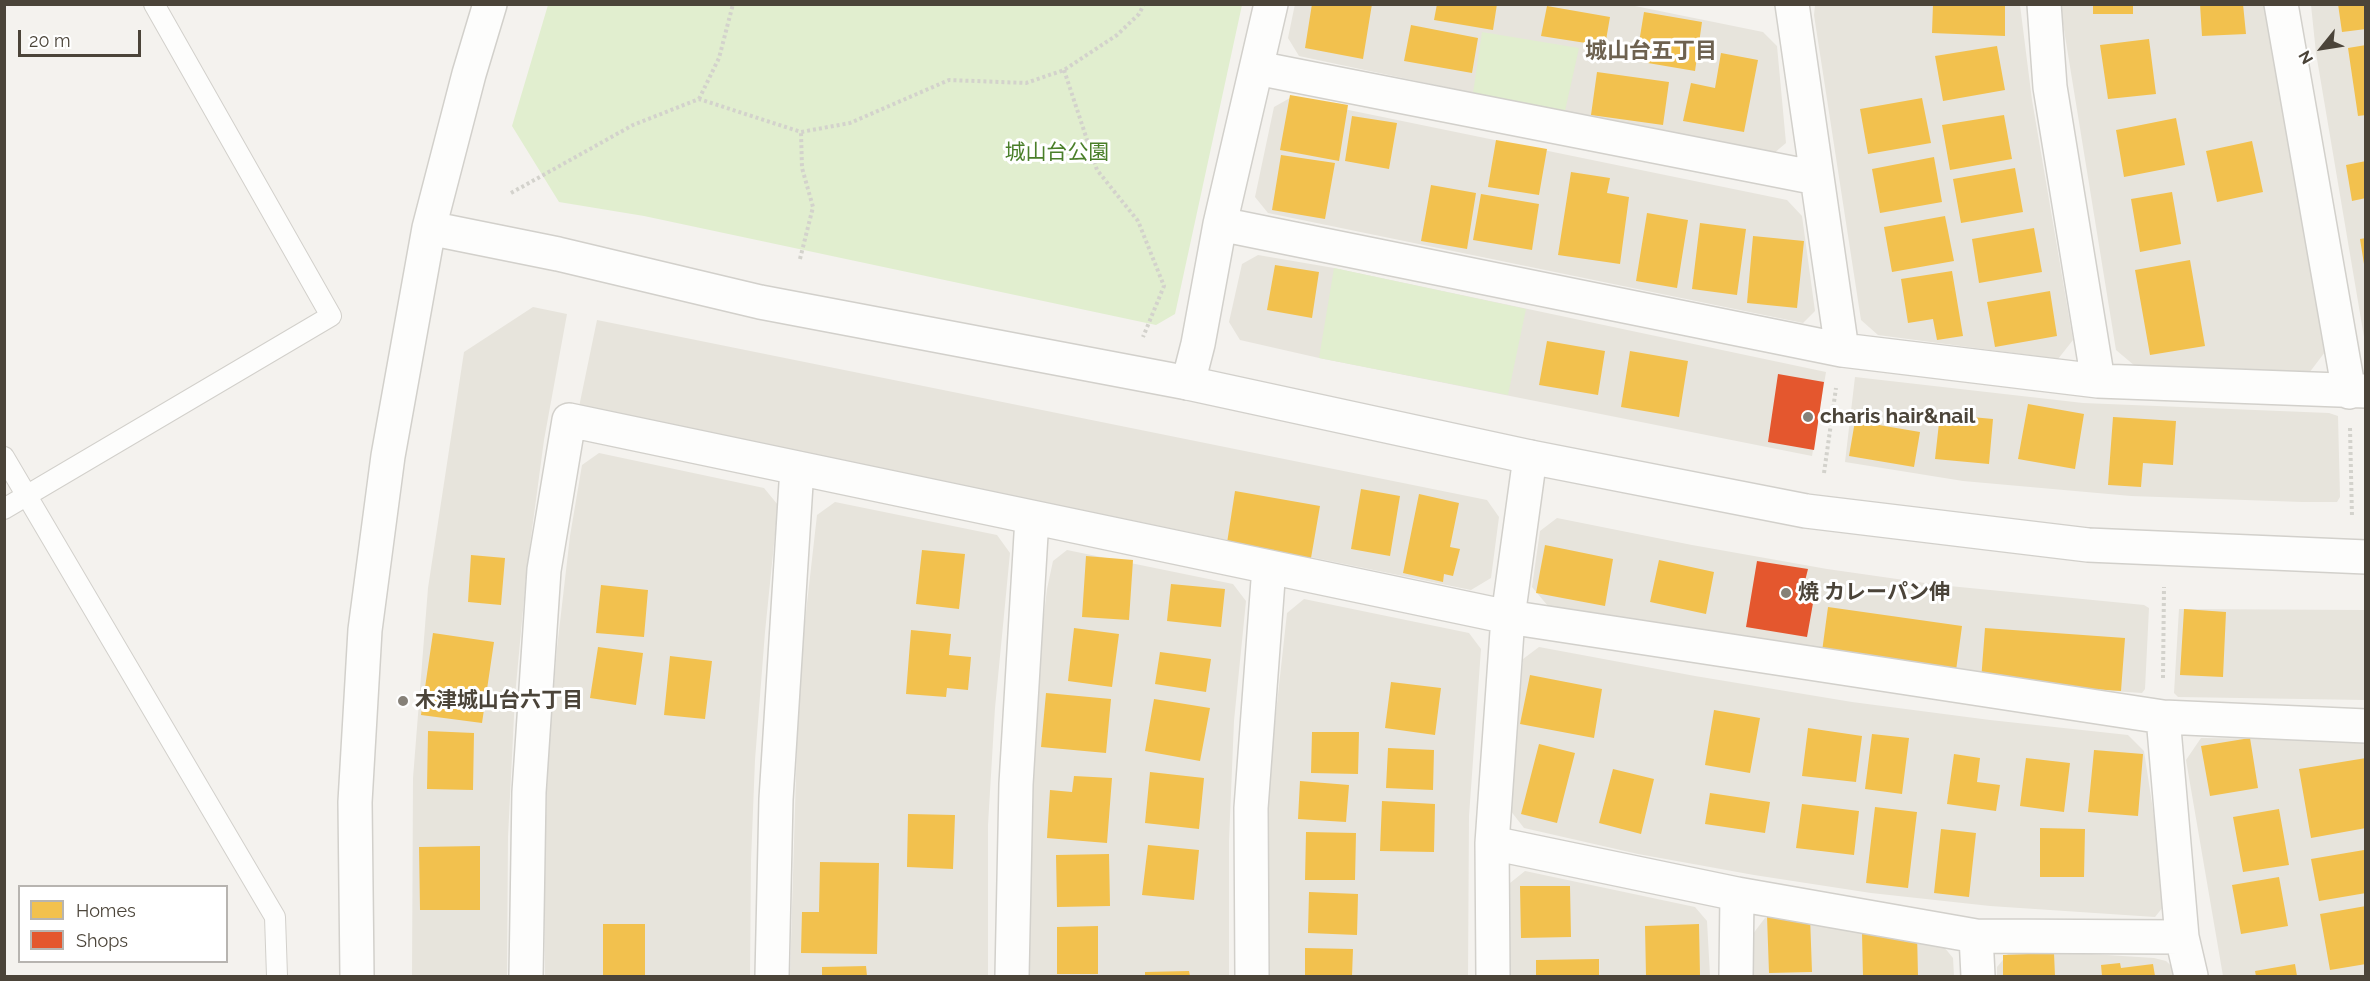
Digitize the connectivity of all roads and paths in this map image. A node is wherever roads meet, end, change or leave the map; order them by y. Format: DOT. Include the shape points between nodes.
graph roads {
  1 [pos="154,4"];
  2 [pos="490,4"];
  3 [pos="733,4"];
  4 [pos="1144,4"];
  5 [pos="1270,4"];
  6 [pos="2044,4"];
  7 [pos="2281,4"];
  8 [pos="1784,6"];
  9 [pos="1257,68"];
  10 [pos="1064,70"];
  11 [pos="699,99"];
  12 [pos="801,132"];
  13 [pos="1817,178"];
  14 [pos="511,193"];
  15 [pos="1220,224"];
  16 [pos="429,228"];
  17 [pos="800,259"];
  18 [pos="1143,338"];
  19 [pos="1842,350"];
  20 [pos="2098,381"];
  21 [pos="1188,383"];
  22 [pos="2357,391"];
  23 [pos="4,457"];
  24 [pos="1530,457"];
  25 [pos="797,468"];
  26 [pos="1824,473"];
  27 [pos="27,496"];
  28 [pos="4,510"];
  29 [pos="1032,518"];
  30 [pos="2352,518"];
  31 [pos="2366,557"];
  32 [pos="1269,567"];
  33 [pos="2164,586"];
  34 [pos="1508,617"];
  35 [pos="2163,717"];
  36 [pos="2366,726"];
  37 [pos="1492,843"];
  38 [pos="1737,894"];
  39 [pos="1976,936"];
  40 [pos="2182,937"];
  41 [pos="277,976"];
  42 [pos="357,976"];
  43 [pos="526,976"];
  44 [pos="772,976"];
  45 [pos="1012,976"];
  46 [pos="1252,976"];
  47 [pos="1494,976"];
  48 [pos="1736,976"];
  49 [pos="1978,976"];
  50 [pos="2191,976"];
  1 -- 27 [label="lane" via="331,316"];
  2 -- 16 [label="street"];
  3 -- 11 [label="path" via="719,58"];
  4 -- 10 [label="path" via="1117,35"];
  5 -- 9 [label="street"];
  6 -- 20 [label="street" via="2050,87"];
  7 -- 22 [label="street"];
  8 -- 13 [label="street"];
  9 -- 13 [label="street"];
  9 -- 15 [label="street"];
  10 -- 12 [label="path" via="1026,83 950,80 850,123"];
  10 -- 18 [label="path" via="1097,170 1138,221 1164,286"];
  11 -- 12 [label="path"];
  11 -- 14 [label="path" via="633,125"];
  12 -- 17 [label="path" via="802,168 813,207"];
  13 -- 19 [label="street"];
  15 -- 19 [label="street"];
  15 -- 21 [label="street"];
  16 -- 21 [label="street" via="760,302"];
  16 -- 42 [label="street" via="388,456 365,630 355,802"];
  19 -- 20 [label="street"];
  19 -- 26 [label="path"];
  20 -- 22 [label="street"];
  21 -- 24 [label="street"];
  22 -- 30 [label="path"];
  23 -- 27 [label="lane"];
  24 -- 31 [label="street" via="1806,511 2076,544"];
  24 -- 34 [label="street"];
  25 -- 29 [label="street"];
  25 -- 43 [label="street" via="569,420 544,570 529,792"];
  25 -- 44 [label="street" via="776,799"];
  27 -- 28 [label="lane"];
  27 -- 41 [label="lane" via="275,917"];
  29 -- 32 [label="street"];
  29 -- 45 [label="street" via="1016,784"];
  32 -- 34 [label="street"];
  32 -- 46 [label="street" via="1251,808"];
  33 -- 35 [label="path"];
  34 -- 35 [label="street"];
  34 -- 37 [label="street"];
  35 -- 36 [label="street"];
  35 -- 40 [label="street"];
  37 -- 38 [label="street"];
  37 -- 47 [label="street"];
  38 -- 39 [label="street"];
  38 -- 48 [label="street"];
  39 -- 40 [label="street"];
  39 -- 49 [label="street"];
  40 -- 50 [label="street"];
}
